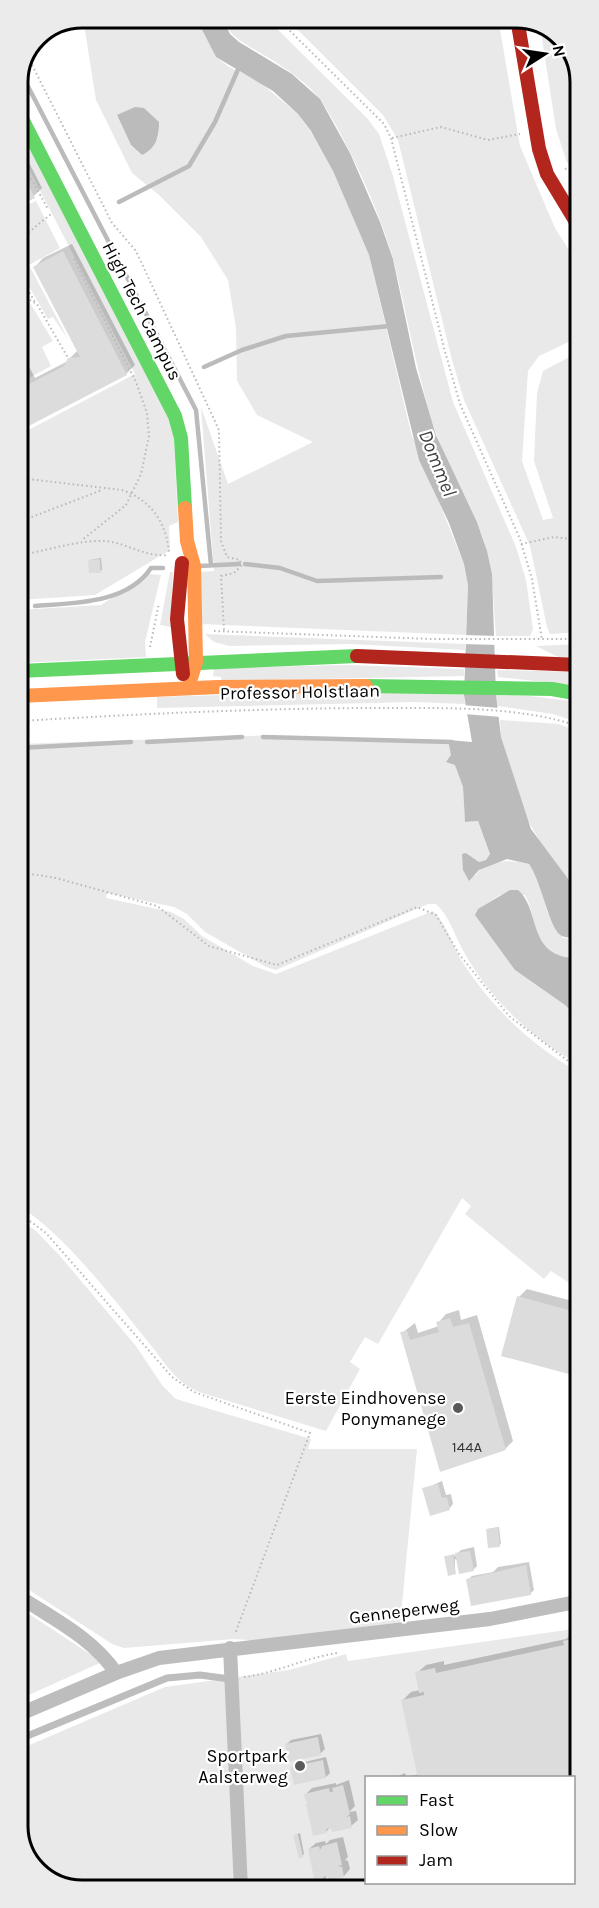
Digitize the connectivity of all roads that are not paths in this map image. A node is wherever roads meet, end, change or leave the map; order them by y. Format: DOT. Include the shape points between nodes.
graph roads {
  1 [pos="519,29"];
  2 [pos="28,130"];
  3 [pos="570,212"];
  4 [pos="187,541"];
  5 [pos="196,662"];
  6 [pos="180,663"];
  7 [pos="570,664"];
  8 [pos="28,671"];
  9 [pos="188,688"];
  10 [pos="570,692"];
  11 [pos="28,696"];
  12 [pos="28,1602"];
  13 [pos="570,1603"];
  14 [pos="230,1648"];
  15 [pos="116,1673"];
  16 [pos="230,1679"];
  17 [pos="28,1711"];
  18 [pos="28,1736"];
  19 [pos="240,1879"];
  1 -- 3 [label="main road" via="533,121 547,174"];
  2 -- 4 [label="main road, High Tech Campus" via="175,416 181,438"];
  4 -- 5 [label="main road, High Tech Campus" via="194,566"];
  4 -- 6 [label="main road, High Tech Campus" via="181,567"];
  5 -- 6 [label="main road, Professor Holstlaan"];
  5 -- 7 [label="main road, Professor Holstlaan" via="365,656"];
  5 -- 9 [label="main road, High Tech Campus"];
  6 -- 8 [label="main road, Professor Holstlaan"];
  6 -- 9 [label="main road, High Tech Campus"];
  9 -- 10 [label="main road, Professor Holstlaan" via="415,684"];
  9 -- 11 [label="main road, Professor Holstlaan"];
  12 -- 15 [label="street" via="79,1636"];
  13 -- 14 [label="street, Genneperweg" via="490,1619"];
  14 -- 15 [label="street, Genneperweg" via="159,1658"];
  14 -- 16 [label="street"];
  15 -- 17 [label="street, Genneperweg"];
  16 -- 18 [label="lane" via="200,1675 167,1678"];
  16 -- 19 [label="street"];
}
